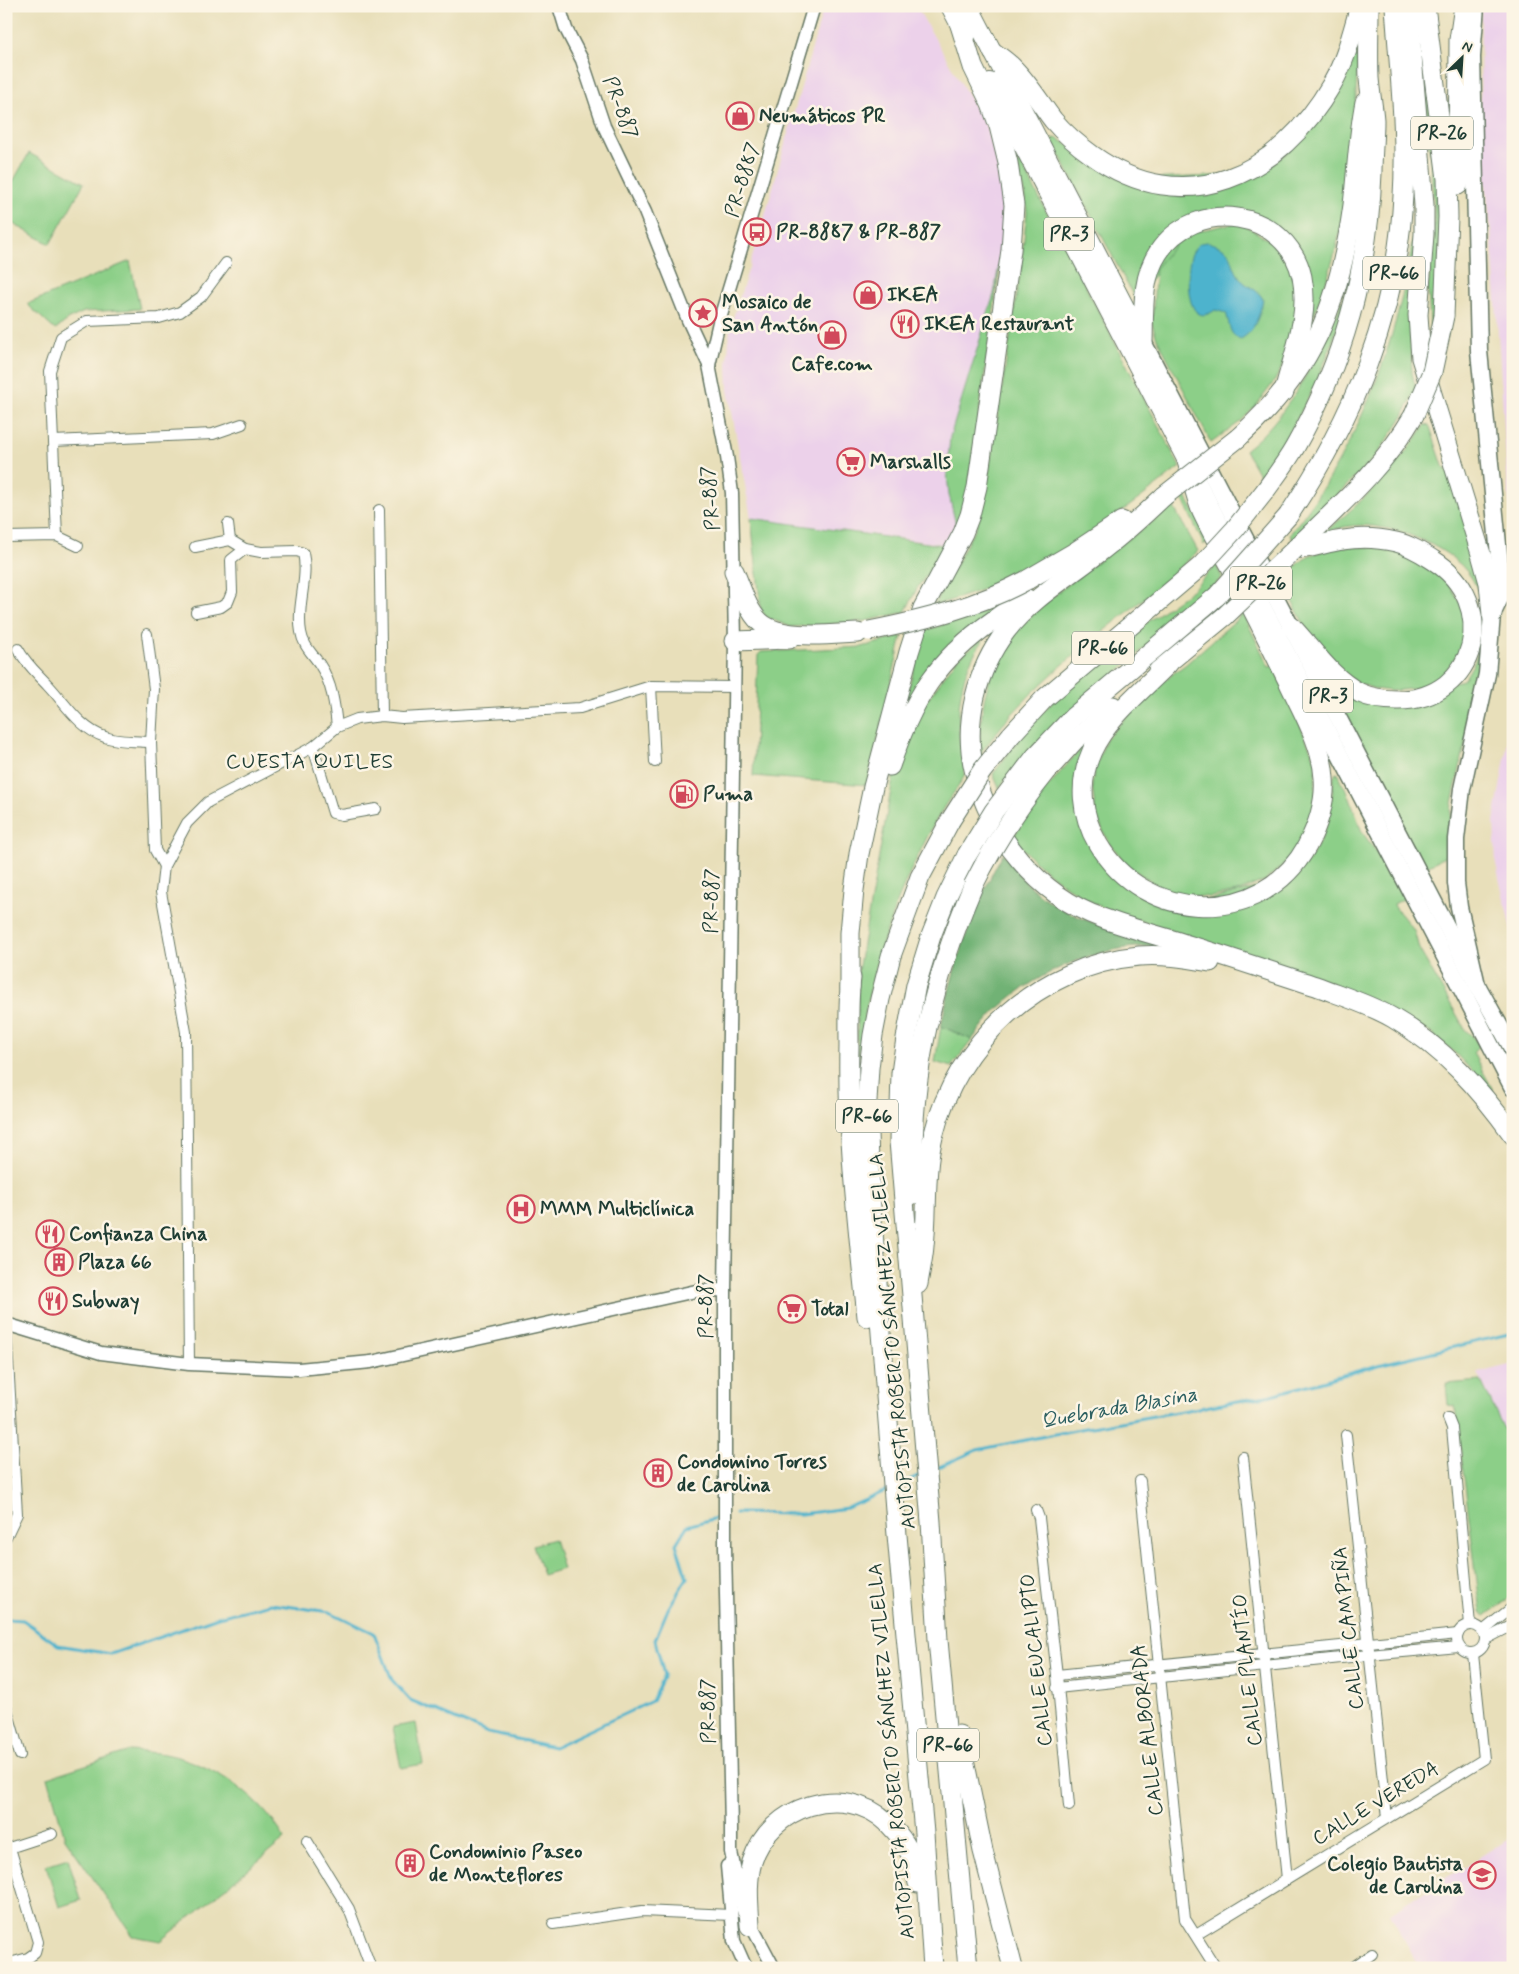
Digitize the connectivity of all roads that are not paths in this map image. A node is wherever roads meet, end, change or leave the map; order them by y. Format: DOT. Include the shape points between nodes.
graph roads {
  1 [pos="559,6"];
  2 [pos="814,6"];
  3 [pos="950,6"];
  4 [pos="969,6"];
  5 [pos="1360,6"];
  6 [pos="1369,6"];
  7 [pos="1395,6"];
  8 [pos="1408,6"];
  9 [pos="1425,6"];
  10 [pos="1464,6"];
  11 [pos="1476,6"];
  12 [pos="960,25"];
  13 [pos="993,52"];
  14 [pos="1370,79"];
  15 [pos="1447,260"];
  16 [pos="226,263"];
  17 [pos="1143,342"];
  18 [pos="709,365"];
  19 [pos="1284,392"];
  20 [pos="242,424"];
  21 [pos="53,441"];
  22 [pos="1187,461"];
  23 [pos="1164,496"];
  24 [pos="379,510"];
  25 [pos="228,524"];
  26 [pos="57,536"];
  27 [pos="6,537"];
  28 [pos="230,540"];
  29 [pos="78,546"];
  30 [pos="195,547"];
  31 [pos="1295,548"];
  32 [pos="245,549"];
  33 [pos="734,571"];
  34 [pos="1061,581"];
  35 [pos="196,612"];
  36 [pos="1492,615"];
  37 [pos="1292,627"];
  38 [pos="864,632"];
  39 [pos="147,634"];
  40 [pos="735,640"];
  41 [pos="18,649"];
  42 [pos="1168,664"];
  43 [pos="651,686"];
  44 [pos="734,688"];
  45 [pos="382,716"];
  46 [pos="336,727"];
  47 [pos="151,742"];
  48 [pos="313,747"];
  49 [pos="655,762"];
  50 [pos="1041,764"];
  51 [pos="376,810"];
  52 [pos="164,866"];
  53 [pos="1273,972"];
  54 [pos="1477,985"];
  55 [pos="850,988"];
  56 [pos="1513,1050"];
  57 [pos="1513,1088"];
  58 [pos="1513,1135"];
  59 [pos="725,1290"];
  60 [pos="913,1310"];
  61 [pos="6,1326"];
  62 [pos="189,1364"];
  63 [pos="1448,1418"];
  64 [pos="889,1425"];
  65 [pos="1346,1435"];
  66 [pos="10,1437"];
  67 [pos="1243,1457"];
  68 [pos="1140,1481"];
  69 [pos="1036,1510"];
  70 [pos="6,1537"];
  71 [pos="1512,1609"];
  72 [pos="1470,1625"];
  73 [pos="1513,1625"];
  74 [pos="1458,1634"];
  75 [pos="1484,1635"];
  76 [pos="938,1640"];
  77 [pos="1368,1642"];
  78 [pos="1459,1647"];
  79 [pos="1263,1653"];
  80 [pos="1473,1654"];
  81 [pos="1370,1655"];
  82 [pos="1159,1664"];
  83 [pos="1265,1666"];
  84 [pos="1057,1675"];
  85 [pos="1160,1677"];
  86 [pos="1057,1688"];
  87 [pos="6,1707"];
  88 [pos="20,1754"];
  89 [pos="1069,1806"];
  90 [pos="1386,1818"];
  91 [pos="730,1828"];
  92 [pos="52,1834"];
  93 [pos="306,1841"];
  94 [pos="8,1848"];
  95 [pos="1286,1879"];
  96 [pos="928,1914"];
  97 [pos="731,1915"];
  98 [pos="553,1924"];
  99 [pos="750,1926"];
  100 [pos="1196,1935"];
  101 [pos="1372,1954"];
  102 [pos="6,1964"];
  103 [pos="371,1968"];
  104 [pos="746,1968"];
  105 [pos="774,1968"];
  106 [pos="933,1968"];
  107 [pos="968,1968"];
  108 [pos="1013,1968"];
  109 [pos="1216,1968"];
  110 [pos="1352,1968"];
  1 -- 18 [label="street, PR-887" via="566,29 582,60 604,126 645,212"];
  2 -- 18 [label="street, PR-8887 / PR-8887"];
  3 -- 12 [label="highway, PR-3"];
  4 -- 13 [label="highway, PR-3"];
  5 -- 13 [label="highway" via="1344,60 1317,108 1300,129 1272,156 1250,170 1219,182 1199,185 1164,186 1108,166 1068,136 1014,68"];
  6 -- 14 [label="highway"];
  7 -- 50 [label="highway, AUTOPISTA ROBERTO SÁNCHEZ VILELLA / PR-66, bridge" via="1404,151 1399,244 1386,308 1361,384 1328,452 1288,516 1217,596 1074,716"];
  8 -- 36 [label="highway" via="1424,206 1418,315 1422,358 1482,554"];
  9 -- 15 [label="highway, PR-26" via="1447,179"];
  10 -- 15 [label="highway" via="1459,40 1458,219"];
  11 -- 36 [label="main road" via="1472,58 1479,351 1501,596"];
  12 -- 22 [label="highway, PR-3"];
  12 -- 55 [label="highway" via="973,68 999,126 1008,163 1014,205 1011,250 977,487 970,515 923,608 908,652 873,787 854,890"];
  13 -- 17 [label="highway, PR-3"];
  14 -- 19 [label="highway" via="1361,122 1349,229 1336,287 1318,337"];
  14 -- 64 [label="highway, AUTOPISTA ROBERTO SÁNCHEZ VILELLA / PR-66, bridge" via="1374,120 1370,204 1356,298 1341,346 1294,448 1265,492 1201,566 1045,698 982,771 920,877 891,956 880,999 869,1068 867,1133"];
  15 -- 31 [label="highway, PR-26, bridge" via="1444,316 1432,372 1414,415 1367,478"];
  16 -- 21 [label="street" via="202,297 180,312 159,318 87,321 61,337 50,371"];
  17 -- 19 [label="highway" via="1146,286 1150,270 1167,241 1191,223 1207,218 1225,216 1257,223 1282,240 1298,264 1302,278 1304,309 1298,345"];
  17 -- 37 [label="main road, PR-3"];
  18 -- 33 [label="street, PR-887" via="732,493"];
  19 -- 23 [label="highway, bridge" via="1238,438"];
  20 -- 21 [label="street" via="213,434"];
  21 -- 26 [label="street"];
  22 -- 42 [label="highway" via="1202,511 1313,734 1324,777 1320,815 1306,848 1284,875 1244,899 1202,906 1157,897 1114,867 1089,826 1082,794 1093,748 1122,710"];
  22 -- 57 [label="main road, PR-3"];
  23 -- 34 [label="highway" via="1122,535"];
  23 -- 38 [label="highway, bridge" via="1001,594 940,616"];
  24 -- 45 [label="street"];
  25 -- 28 [label="street"];
  26 -- 27 [label="street"];
  26 -- 29 [label="street"];
  28 -- 30 [label="street"];
  28 -- 32 [label="street"];
  31 -- 37 [label="highway" via="1309,549 1344,539 1361,538 1398,542 1417,550 1449,572 1460,584 1472,611 1474,627 1472,644 1455,676 1435,693 1408,700 1375,698 1360,693 1343,682"];
  31 -- 42 [label="highway, PR-26, bridge" via="1225,616"];
  32 -- 35 [label="street" via="230,560 232,592 228,602"];
  32 -- 46 [label="street" via="303,553 301,635 328,680"];
  33 -- 38 [label="highway" via="754,615 772,629 803,634"];
  33 -- 40 [label="street, PR-887"];
  34 -- 53 [label="highway" via="1033,603 1006,632 993,651 977,689 970,740 972,762 981,797 1000,834 1020,860 1048,886 1091,913"];
  34 -- 55 [label="highway" via="1021,600 969,638 939,668 916,701 895,751 884,790"];
  36 -- 54 [label="main road" via="1487,674 1462,789 1456,839 1459,907"];
  37 -- 54 [label="main road, PR-3"];
  38 -- 40 [label="highway" via="812,639"];
  39 -- 47 [label="street" via="154,689"];
  40 -- 44 [label="street, PR-887"];
  41 -- 47 [label="street" via="24,661 82,724 105,738"];
  42 -- 50 [label="highway"];
  43 -- 44 [label="street"];
  43 -- 45 [label="street" via="580,708 402,718"];
  43 -- 49 [label="street"];
  44 -- 59 [label="street, PR-887"];
  45 -- 46 [label="street" via="357,719"];
  46 -- 48 [label="street"];
  47 -- 52 [label="street" via="155,850"];
  48 -- 51 [label="street" via="333,813 342,815"];
  48 -- 52 [label="street" via="208,802 187,823"];
  50 -- 60 [label="highway, bridge" via="973,886 934,997 922,1055 914,1142"];
  50 -- 60 [label="highway, AUTOPISTA ROBERTO SÁNCHEZ VILELLA / PR-66, bridge" via="994,811 968,855 946,898 911,1006 901,1073 899,1141"];
  52 -- 62 [label="street" via="162,892 186,1032"];
  53 -- 58 [label="highway" via="1352,1000 1408,1028 1464,1073"];
  53 -- 60 [label="highway" via="1162,955 1120,958 1059,979 1005,1015 987,1033 955,1079 937,1120 928,1165 924,1246"];
  54 -- 56 [label="main road, PR-3"];
  55 -- 64 [label="highway" via="851,1155 875,1393"];
  59 -- 62 [label="street" via="696,1291 371,1362 299,1369"];
  59 -- 91 [label="street, PR-887"];
  60 -- 76 [label="highway, AUTOPISTA ROBERTO SÁNCHEZ VILELLA / PR-66"];
  61 -- 62 [label="street" via="101,1353"];
  61 -- 66 [label="street"];
  63 -- 72 [label="street" via="1452,1428"];
  64 -- 96 [label="highway, AUTOPISTA ROBERTO SÁNCHEZ VILELLA / PR-66"];
  65 -- 77 [label="street, CALLE CAMPIÑA"];
  66 -- 70 [label="street" via="17,1514"];
  67 -- 79 [label="street, CALLE PLANTÍO"];
  68 -- 82 [label="street, CALLE ALBORADA"];
  69 -- 84 [label="street, CALLE EUCALIPTO"];
  71 -- 75 [label="street"];
  72 -- 74 [label="street"];
  72 -- 75 [label="street" via="1475,1625"];
  73 -- 75 [label="street"];
  74 -- 77 [label="street"];
  74 -- 78 [label="street"];
  75 -- 80 [label="street" via="1484,1648"];
  76 -- 107 [label="highway, AUTOPISTA ROBERTO SÁNCHEZ VILELLA / PR-66"];
  76 -- 108 [label="highway" via="953,1699 972,1802"];
  77 -- 79 [label="street"];
  77 -- 81 [label="street, CALLE CAMPIÑA"];
  78 -- 80 [label="street"];
  78 -- 81 [label="street"];
  79 -- 82 [label="street"];
  79 -- 83 [label="street, CALLE PLANTÍO"];
  80 -- 90 [label="street, CALLE VEREDA" via="1484,1759"];
  81 -- 83 [label="street"];
  81 -- 90 [label="street, CALLE CAMPIÑA"];
  82 -- 84 [label="street"];
  82 -- 85 [label="street, CALLE ALBORADA"];
  83 -- 85 [label="street"];
  83 -- 95 [label="street, CALLE PLANTÍO"];
  84 -- 86 [label="street, CALLE EUCALIPTO"];
  85 -- 86 [label="street"];
  85 -- 100 [label="street, CALLE ALBORADA" via="1185,1919"];
  86 -- 89 [label="street, CALLE EUCALIPTO"];
  87 -- 88 [label="street"];
  90 -- 95 [label="street, CALLE VEREDA"];
  91 -- 97 [label="street, PR-887" via="727,1864"];
  91 -- 99 [label="street, PR-887" via="731,1852 743,1910"];
  92 -- 94 [label="street"];
  93 -- 103 [label="street" via="349,1909"];
  94 -- 102 [label="street" via="38,1942 35,1953 28,1958"];
  95 -- 100 [label="street, CALLE VEREDA"];
  96 -- 99 [label="highway" via="914,1865 904,1843 887,1822 865,1808 826,1802 785,1817 760,1843 750,1877"];
  96 -- 106 [label="highway, AUTOPISTA ROBERTO SÁNCHEZ VILELLA / PR-66"];
  97 -- 98 [label="street" via="642,1911"];
  97 -- 104 [label="street, PR-887" via="734,1941"];
  99 -- 105 [label="street, PR-887"];
  100 -- 109 [label="street, CALLE ALBORADA"];
  101 -- 110 [label="street"];
}
